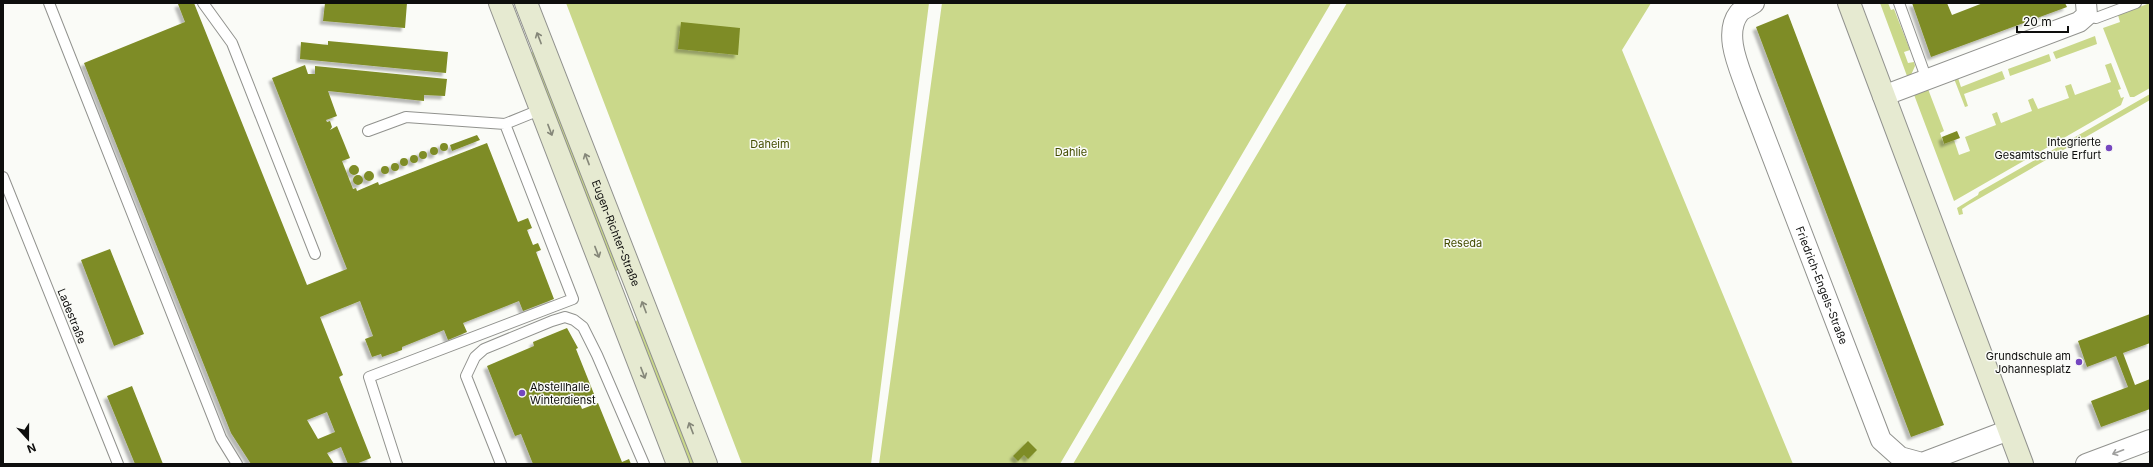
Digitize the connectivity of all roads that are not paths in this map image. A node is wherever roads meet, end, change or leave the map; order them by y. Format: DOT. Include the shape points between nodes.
graph roads {
  1 [pos="49,3"];
  2 [pos="203,3"];
  3 [pos="500,3"];
  4 [pos="526,3"];
  5 [pos="1754,3"];
  6 [pos="1849,3"];
  7 [pos="1899,3"];
  8 [pos="2132,4"];
  9 [pos="2087,9"];
  10 [pos="1927,80"];
  11 [pos="1883,96"];
  12 [pos="542,109"];
  13 [pos="505,124"];
  14 [pos="368,131"];
  15 [pos="3,177"];
  16 [pos="315,254"];
  17 [pos="2009,430"];
  18 [pos="2150,440"];
  19 [pos="118,464"];
  20 [pos="237,464"];
  21 [pos="397,464"];
  22 [pos="501,464"];
  23 [pos="644,464"];
  24 [pos="678,464"];
  25 [pos="706,464"];
  26 [pos="2022,464"];
  27 [pos="2086,464"];
  1 -- 20 [label="lane" via="221,438"];
  2 -- 16 [label="lane" via="232,43"];
  3 -- 12 [label="main road"];
  25 -- 4 [label="main road, Eugen-Richter-Straße, one-way"];
  5 -- 17 [label="street, Friedrich-Engels-Straße" via="1739,13 1733,28 1733,47 1748,93 1881,440 1900,458 1922,463"];
  6 -- 11 [label="main road"];
  7 -- 10 [label="lane"];
  8 -- 9 [label="lane" via="2096,18"];
  9 -- 10 [label="street" via="2079,22"];
  10 -- 11 [label="street"];
  11 -- 17 [label="main road"];
  12 -- 13 [label="lane"];
  12 -- 24 [label="main road, one-way"];
  13 -- 14 [label="lane" via="406,117"];
  13 -- 21 [label="lane" via="573,299 369,377"];
  15 -- 19 [label="lane, Ladestraße"];
  17 -- 26 [label="main road"];
  18 -- 27 [label="street, one-way"];
  22 -- 23 [label="lane" via="466,376 475,357 484,349 565,317 583,327"];
}
